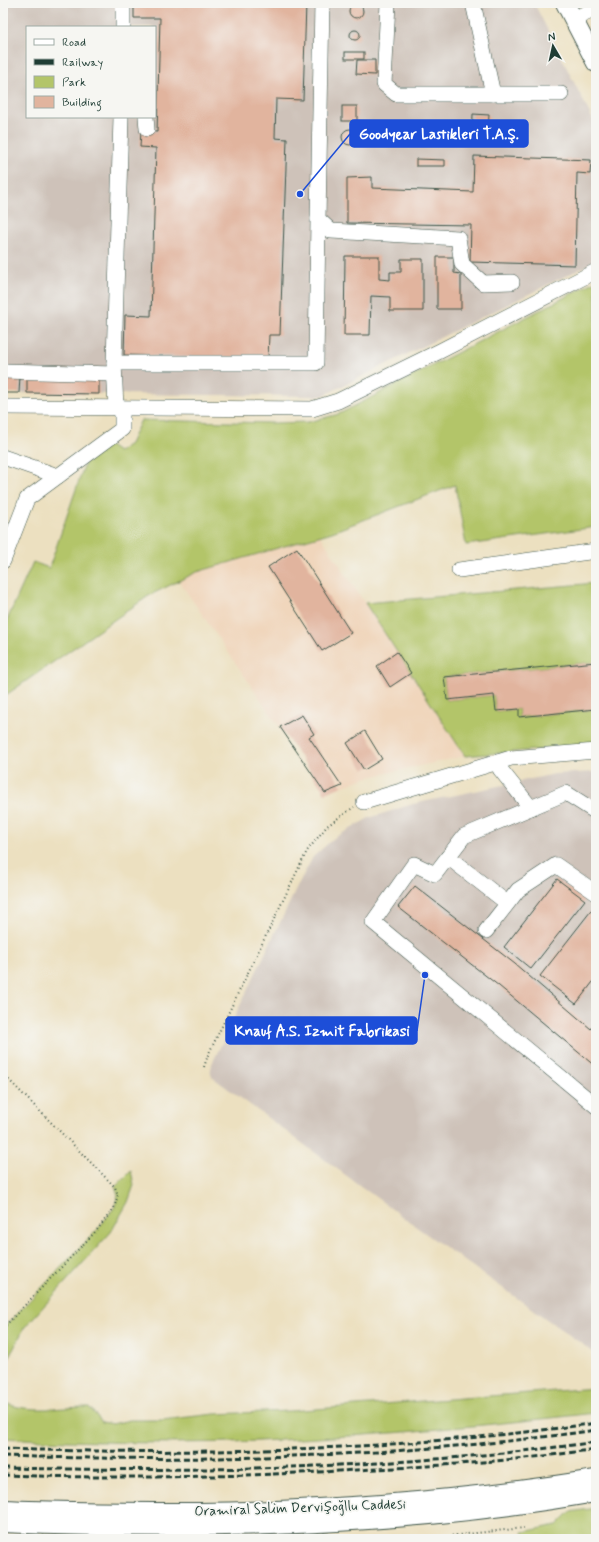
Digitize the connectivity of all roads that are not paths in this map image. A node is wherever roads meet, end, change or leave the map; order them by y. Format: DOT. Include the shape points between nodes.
graph roads {
  1 [pos="123,3"];
  2 [pos="322,3"];
  3 [pos="388,3"];
  4 [pos="473,3"];
  5 [pos="565,3"];
  6 [pos="596,9"];
  7 [pos="573,19"];
  8 [pos="123,26"];
  9 [pos="596,63"];
  10 [pos="494,94"];
  11 [pos="561,94"];
  12 [pos="120,118"];
  13 [pos="318,219"];
  14 [pos="596,271"];
  15 [pos="512,282"];
  16 [pos="114,368"];
  17 [pos="3,372"];
  18 [pos="3,407"];
  19 [pos="119,408"];
  20 [pos="3,457"];
  21 [pos="58,476"];
  22 [pos="7,537"];
  23 [pos="596,551"];
  24 [pos="3,561"];
  25 [pos="459,570"];
  26 [pos="596,751"];
  27 [pos="498,762"];
  28 [pos="364,802"];
  29 [pos="531,808"];
  30 [pos="596,812"];
  31 [pos="448,857"];
  32 [pos="596,893"];
  33 [pos="508,903"];
  34 [pos="486,931"];
  35 [pos="596,1106"];
  36 [pos="596,1479"];
  37 [pos="596,1493"];
  38 [pos="3,1509"];
  39 [pos="3,1523"];
  1 -- 8 [label="street"];
  2 -- 13 [label="street"];
  3 -- 10 [label="street" via="384,84 396,94"];
  4 -- 10 [label="street"];
  5 -- 7 [label="main road"];
  6 -- 7 [label="street"];
  7 -- 9 [label="main road"];
  10 -- 11 [label="street"];
  12 -- 16 [label="street"];
  13 -- 15 [label="street" via="331,231 458,238 462,264 482,283"];
  13 -- 16 [label="street" via="316,363"];
  14 -- 19 [label="street" via="440,351 325,406 295,410"];
  16 -- 17 [label="street"];
  16 -- 19 [label="street"];
  18 -- 19 [label="street"];
  19 -- 21 [label="street" via="122,429"];
  20 -- 21 [label="street"];
  21 -- 22 [label="street" via="27,499"];
  22 -- 24 [label="street"];
  23 -- 25 [label="street"];
  26 -- 27 [label="street" via="511,758"];
  27 -- 28 [label="street"];
  27 -- 29 [label="street" via="500,769"];
  29 -- 30 [label="street" via="566,793"];
  29 -- 31 [label="street" via="464,836"];
  31 -- 33 [label="street"];
  31 -- 35 [label="street" via="435,874 414,864 373,922"];
  32 -- 33 [label="street" via="556,865 518,890"];
  33 -- 34 [label="street"];
  36 -- 38 [label="main road, Oramiral Salim Dervişoğllu Caddesi" via="446,1499 321,1508 136,1512"];
  37 -- 39 [label="main road, Oramiral Salim Dervişoğllu Caddesi" via="526,1505 435,1515 321,1523 180,1527"];
}
